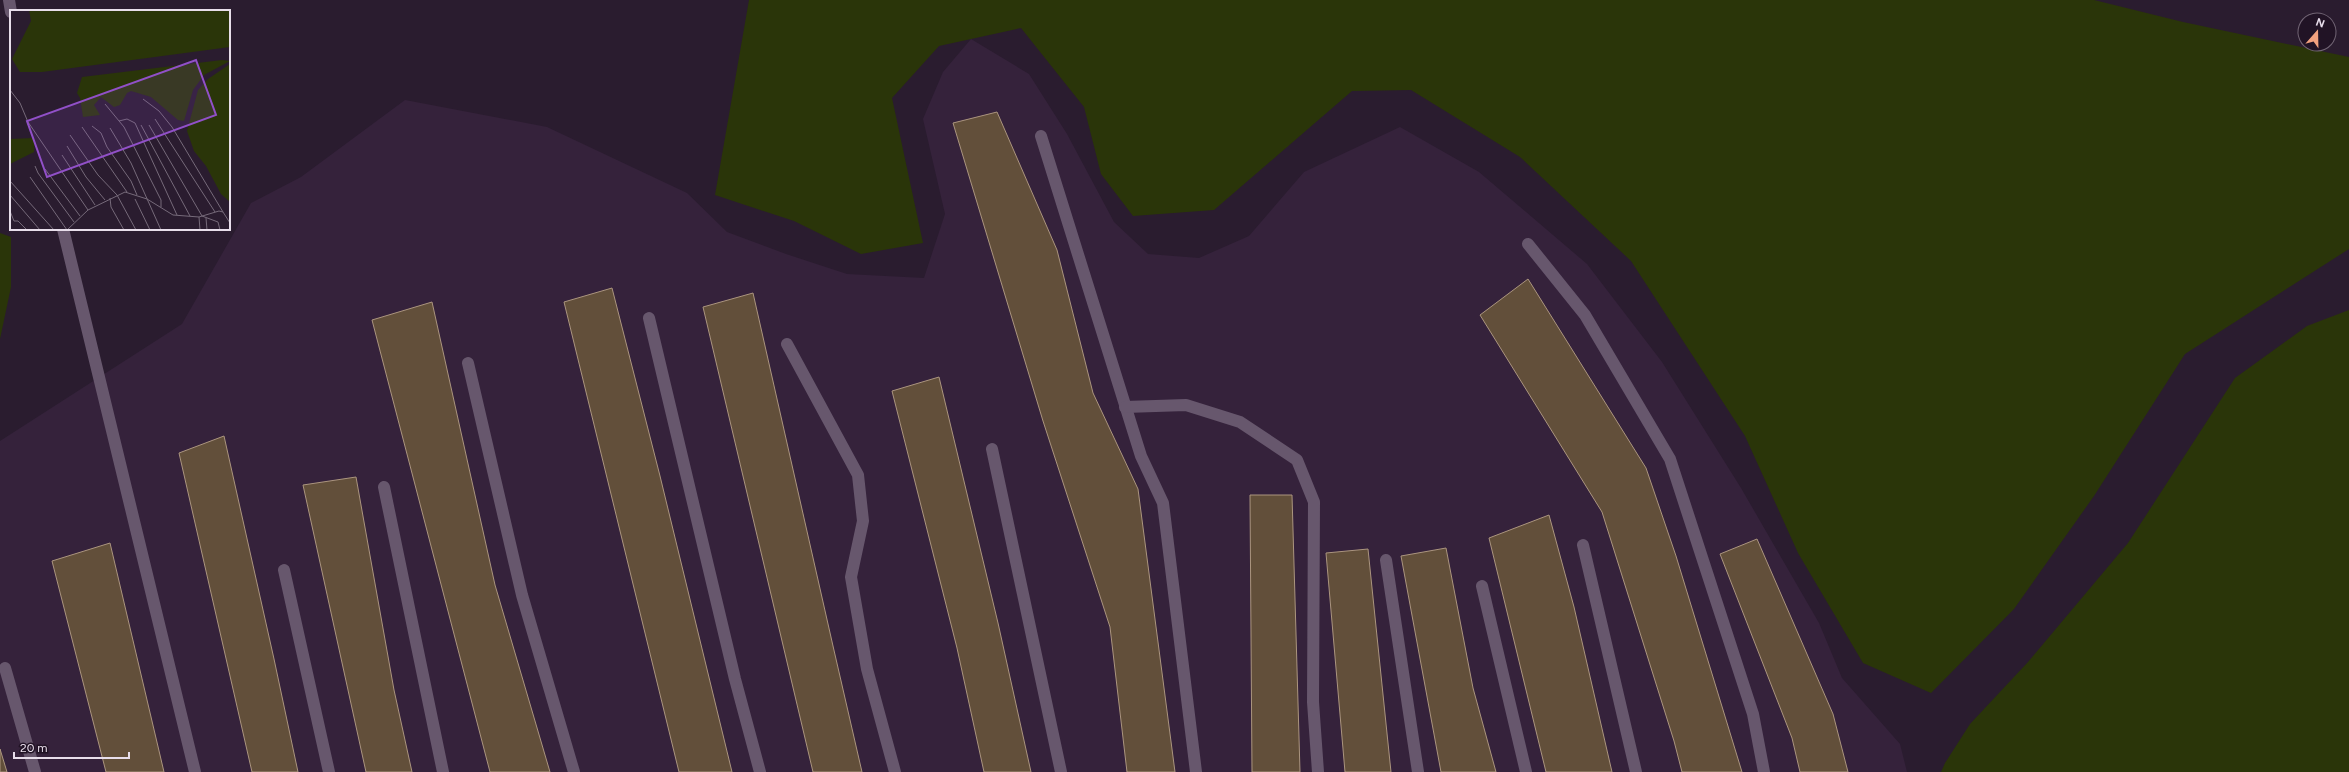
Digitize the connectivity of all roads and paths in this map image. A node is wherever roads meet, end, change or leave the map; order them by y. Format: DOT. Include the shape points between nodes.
graph roads {
  1 [pos="9,0"];
  2 [pos="11,10"];
  3 [pos="1041,136"];
  4 [pos="63,230"];
  5 [pos="1528,244"];
  6 [pos="649,318"];
  7 [pos="787,344"];
  8 [pos="468,363"];
  9 [pos="1125,407"];
  10 [pos="992,449"];
  11 [pos="384,487"];
  12 [pos="1583,545"];
  13 [pos="1386,560"];
  14 [pos="284,570"];
  15 [pos="1482,586"];
  16 [pos="5,668"];
  17 [pos="36,772"];
  18 [pos="195,772"];
  19 [pos="329,772"];
  20 [pos="443,772"];
  21 [pos="574,772"];
  22 [pos="760,772"];
  23 [pos="895,772"];
  24 [pos="1061,772"];
  25 [pos="1196,772"];
  26 [pos="1318,772"];
  27 [pos="1418,772"];
  28 [pos="1526,772"];
  29 [pos="1636,772"];
  30 [pos="1764,772"];
  1 -- 2 [label="street"];
  3 -- 9 [label="street"];
  4 -- 18 [label="street"];
  5 -- 30 [label="street" via="1586,315 1670,459 1753,714"];
  6 -- 22 [label="street" via="733,671"];
  7 -- 23 [label="street" via="858,475 863,521 851,577 867,669"];
  8 -- 21 [label="street" via="522,594"];
  9 -- 25 [label="street" via="1141,456 1163,503"];
  9 -- 26 [label="street" via="1186,405 1240,422 1297,460 1314,502 1313,702"];
  10 -- 24 [label="street"];
  11 -- 20 [label="street"];
  12 -- 29 [label="street"];
  13 -- 27 [label="street"];
  14 -- 19 [label="street"];
  15 -- 28 [label="street"];
  16 -- 17 [label="street"];
}
